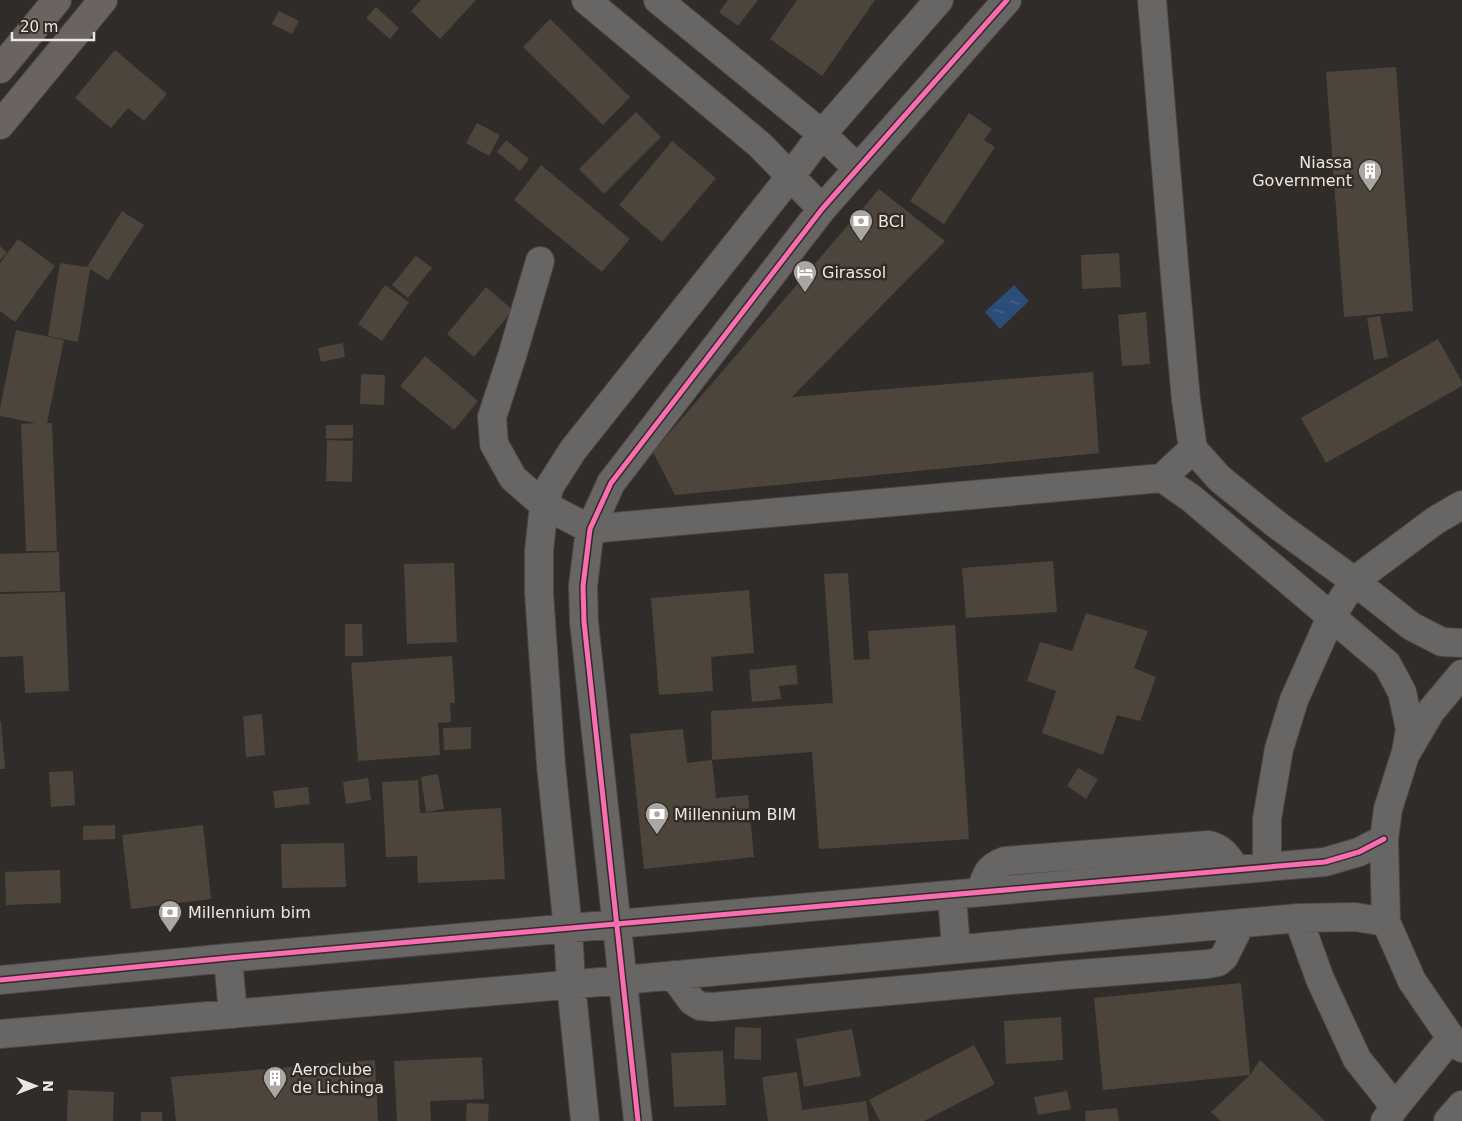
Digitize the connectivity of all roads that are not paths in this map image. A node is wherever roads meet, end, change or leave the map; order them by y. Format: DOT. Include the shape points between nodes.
graph roads {
  1 [pos="57,0"];
  2 [pos="103,0"];
  3 [pos="586,0"];
  4 [pos="658,0"];
  5 [pos="939,0"];
  6 [pos="1007,0"];
  7 [pos="1152,0"];
  8 [pos="0,68"];
  9 [pos="0,125"];
  10 [pos="822,134"];
  11 [pos="857,168"];
  12 [pos="790,177"];
  13 [pos="822,209"];
  14 [pos="540,261"];
  15 [pos="1193,449"];
  16 [pos="1162,478"];
  17 [pos="544,505"];
  18 [pos="1462,505"];
  19 [pos="590,528"];
  20 [pos="1354,581"];
  21 [pos="1331,617"];
  22 [pos="1462,643"];
  23 [pos="1462,674"];
  24 [pos="1405,756"];
  25 [pos="1384,839"];
  26 [pos="1267,867"];
  27 [pos="952,895"];
  28 [pos="1298,918"];
  29 [pos="1386,922"];
  30 [pos="1241,923"];
  31 [pos="617,924"];
  32 [pos="568,929"];
  33 [pos="1064,939"];
  34 [pos="956,949"];
  35 [pos="228,958"];
  36 [pos="673,975"];
  37 [pos="1068,975"];
  38 [pos="0,980"];
  39 [pos="623,980"];
  40 [pos="571,984"];
  41 [pos="233,1014"];
  42 [pos="0,1034"];
  43 [pos="1456,1043"];
  44 [pos="1462,1105"];
  45 [pos="1390,1114"];
  46 [pos="585,1121"];
  47 [pos="638,1121"];
  48 [pos="1448,1121"];
  1 -- 8 [label="main road"];
  2 -- 9 [label="main road"];
  3 -- 12 [label="street" via="760,145"];
  4 -- 10 [label="street"];
  5 -- 10 [label="street"];
  6 -- 11 [label="street"];
  7 -- 15 [label="street" via="1186,400"];
  10 -- 11 [label="street"];
  10 -- 12 [label="street"];
  11 -- 13 [label="street"];
  12 -- 13 [label="street"];
  12 -- 17 [label="street" via="573,450 550,486"];
  13 -- 19 [label="street" via="611,483"];
  14 -- 17 [label="street" via="492,417 494,444 513,478"];
  15 -- 16 [label="street"];
  15 -- 20 [label="street" via="1220,479"];
  16 -- 19 [label="street"];
  16 -- 21 [label="street" via="1191,498"];
  17 -- 19 [label="street"];
  17 -- 32 [label="street" via="539,593 551,765"];
  18 -- 20 [label="street" via="1436,520"];
  19 -- 31 [label="street" via="582,586 584,622"];
  20 -- 21 [label="street"];
  20 -- 22 [label="street" via="1411,626 1442,642"];
  21 -- 24 [label="street" via="1387,664 1402,692 1410,729"];
  21 -- 26 [label="street" via="1294,700 1280,749 1267,819"];
  23 -- 24 [label="street" via="1431,710"];
  24 -- 25 [label="street" via="1388,809"];
  25 -- 26 [label="street" via="1359,852 1325,862"];
  25 -- 29 [label="street"];
  26 -- 27 [label="street"];
  27 -- 31 [label="street"];
  27 -- 34 [label="street"];
  28 -- 29 [label="street" via="1355,917"];
  28 -- 30 [label="street"];
  28 -- 45 [label="street" via="1320,979 1357,1059"];
  29 -- 43 [label="street" via="1412,981"];
  30 -- 33 [label="street"];
  30 -- 37 [label="street" via="1224,957 1218,962"];
  31 -- 32 [label="street"];
  31 -- 39 [label="street"];
  32 -- 35 [label="street"];
  32 -- 40 [label="street"];
  33 -- 34 [label="street"];
  33 -- 37 [label="street"];
  34 -- 36 [label="street"];
  35 -- 38 [label="street"];
  35 -- 41 [label="street"];
  36 -- 37 [label="street" via="692,1001 712,1007"];
  36 -- 39 [label="street"];
  39 -- 40 [label="street"];
  39 -- 47 [label="street"];
  40 -- 41 [label="street"];
  40 -- 46 [label="street"];
  41 -- 42 [label="street"];
  43 -- 45 [label="street"];
  44 -- 48 [label="street"];
}
